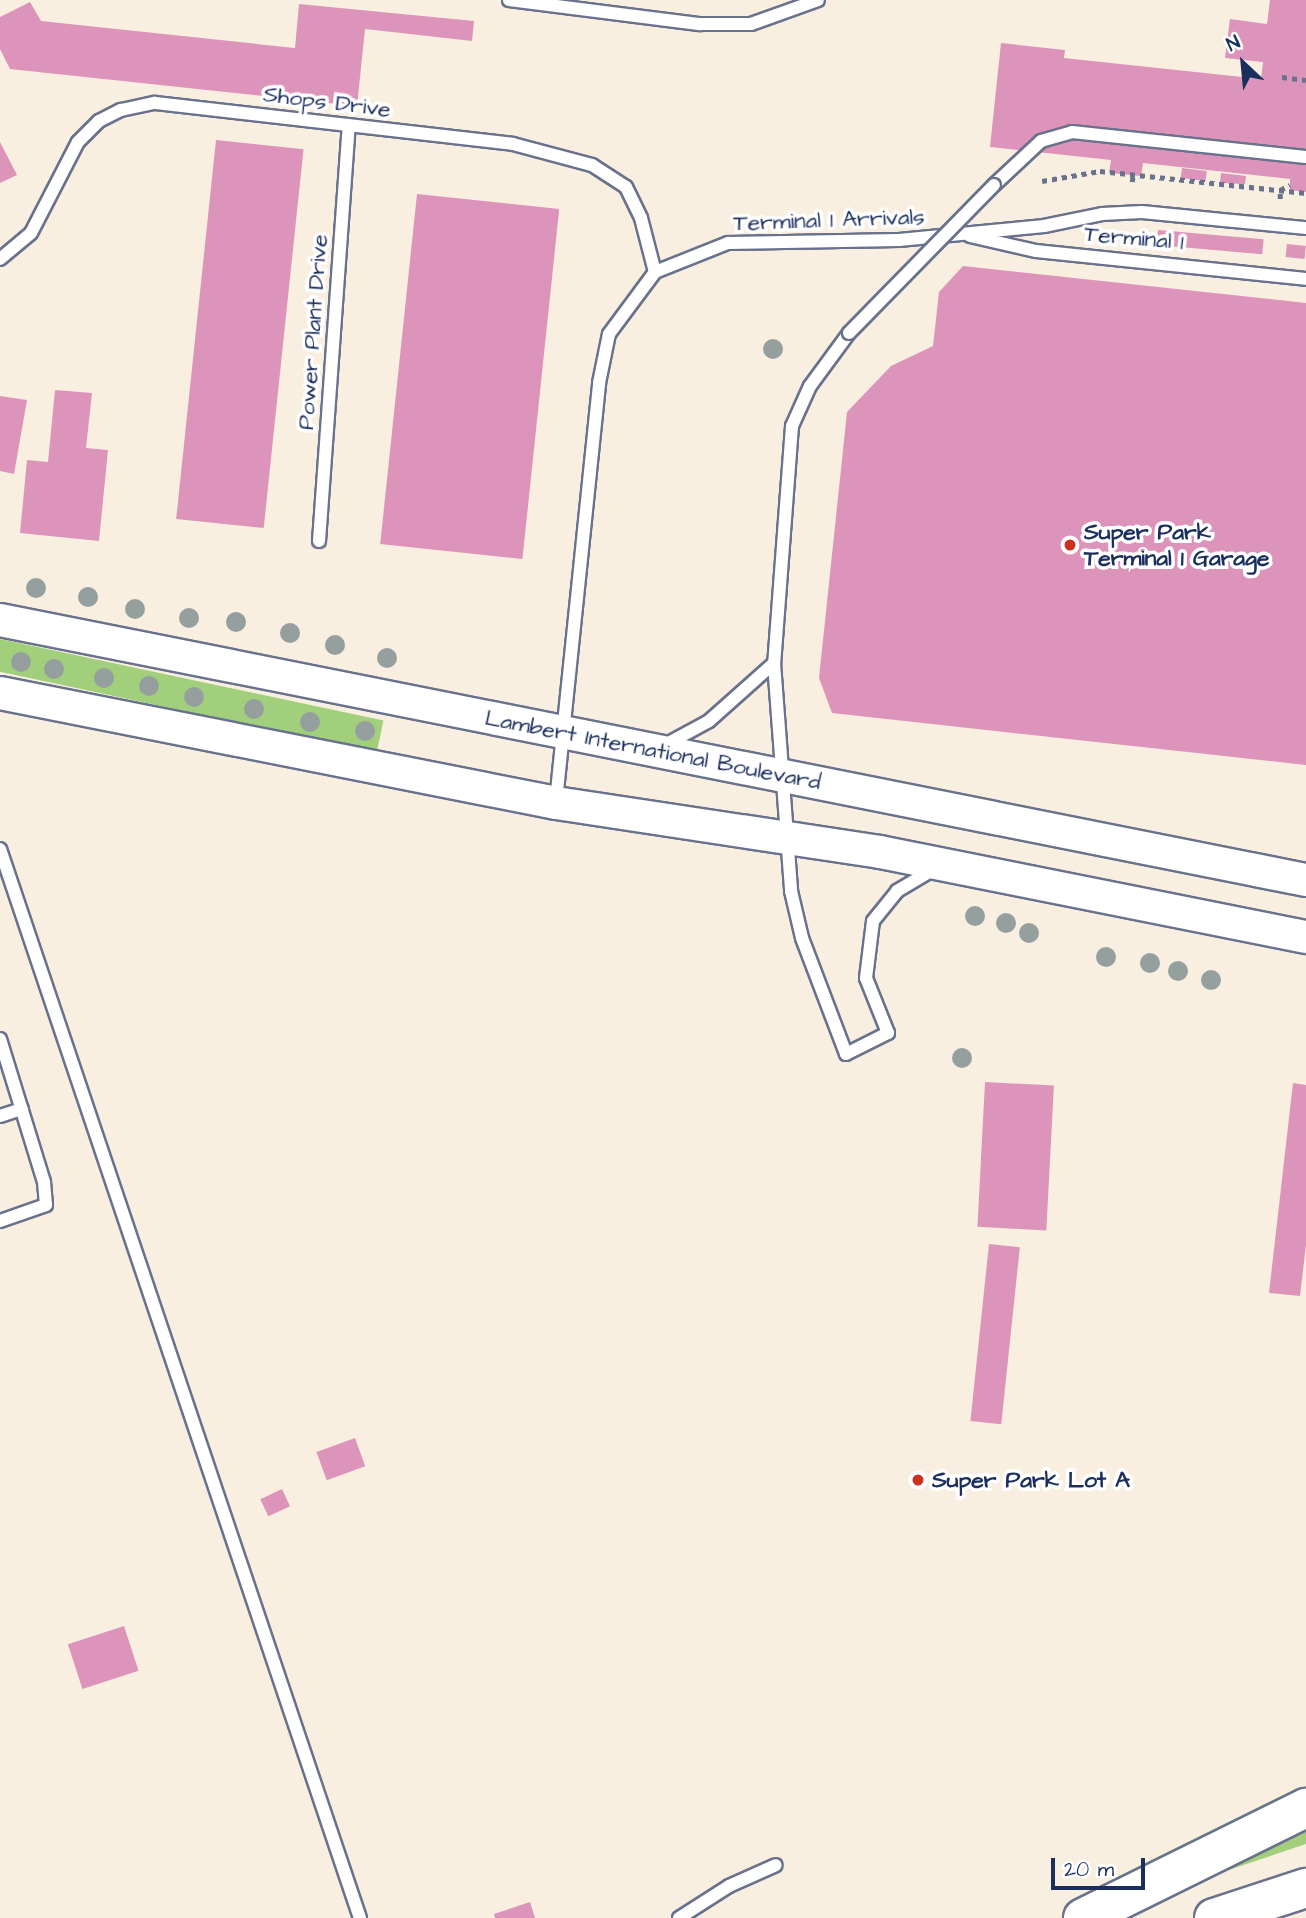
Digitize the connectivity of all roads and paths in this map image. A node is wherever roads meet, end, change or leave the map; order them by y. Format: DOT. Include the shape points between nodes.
graph roads {
  1 [pos="509,0"];
  2 [pos="818,0"];
  3 [pos="1282,77"];
  4 [pos="1306,79"];
  5 [pos="349,127"];
  6 [pos="1306,156"];
  7 [pos="1129,162"];
  8 [pos="1130,174"];
  9 [pos="1042,181"];
  10 [pos="1132,182"];
  11 [pos="1290,185"];
  12 [pos="1280,190"];
  13 [pos="1306,193"];
  14 [pos="1280,199"];
  15 [pos="1306,228"];
  16 [pos="960,234"];
  17 [pos="0,259"];
  18 [pos="655,272"];
  19 [pos="1306,279"];
  20 [pos="319,541"];
  21 [pos="0,620"];
  22 [pos="774,663"];
  23 [pos="0,693"];
  24 [pos="563,733"];
  25 [pos="654,751"];
  26 [pos="785,775"];
  27 [pos="556,803"];
  28 [pos="789,839"];
  29 [pos="0,849"];
  30 [pos="940,865"];
  31 [pos="1306,880"];
  32 [pos="1306,937"];
  33 [pos="0,1039"];
  34 [pos="22,1109"];
  35 [pos="0,1116"];
  36 [pos="0,1221"];
  37 [pos="1306,1808"];
  38 [pos="776,1865"];
  39 [pos="1306,1888"];
  40 [pos="360,1918"];
  41 [pos="679,1918"];
  42 [pos="1083,1918"];
  43 [pos="1214,1918"];
  1 -- 2 [label="lane" via="700,24 751,24"];
  3 -- 4 [label="path"];
  5 -- 17 [label="lane, Shops Drive" via="155,103 121,110 99,121 78,142 31,233"];
  5 -- 18 [label="lane, Shops Drive" via="513,144 592,165 626,187 641,218"];
  5 -- 20 [label="lane, Power Plant Drive"];
  6 -- 22 [label="lane, bridge" via="1072,132 1041,141 994,185 849,332 810,386 792,426"];
  7 -- 8 [label="path"];
  8 -- 9 [label="path" via="1100,171"];
  8 -- 10 [label="path"];
  8 -- 12 [label="path"];
  11 -- 12 [label="path"];
  12 -- 13 [label="path"];
  12 -- 14 [label="path"];
  15 -- 16 [label="lane, Terminal 1 Arrivals" via="1142,212"];
  16 -- 18 [label="lane, Terminal 1 Arrivals" via="899,240 728,243"];
  16 -- 19 [label="lane, Terminal 1" via="1035,251"];
  18 -- 24 [label="lane" via="609,334 599,383"];
  21 -- 24 [label="street, Lambert International Boulevard"];
  22 -- 25 [label="lane" via="709,721"];
  22 -- 26 [label="lane"];
  23 -- 27 [label="street"];
  24 -- 25 [label="street, Lambert International Boulevard"];
  24 -- 27 [label="lane"];
  25 -- 26 [label="street, Lambert International Boulevard"];
  26 -- 28 [label="lane"];
  26 -- 31 [label="street, Lambert International Boulevard"];
  27 -- 28 [label="street"];
  28 -- 30 [label="street"];
  28 -- 30 [label="lane" via="791,891 802,938 846,1054 888,1033 866,978 873,921 897,891"];
  29 -- 40 [label="lane"];
  30 -- 32 [label="street"];
  33 -- 34 [label="lane"];
  34 -- 35 [label="lane"];
  34 -- 36 [label="lane" via="44,1182 46,1205"];
  37 -- 42 [label="highway"];
  38 -- 41 [label="lane" via="729,1886"];
  39 -- 43 [label="highway"];
}
